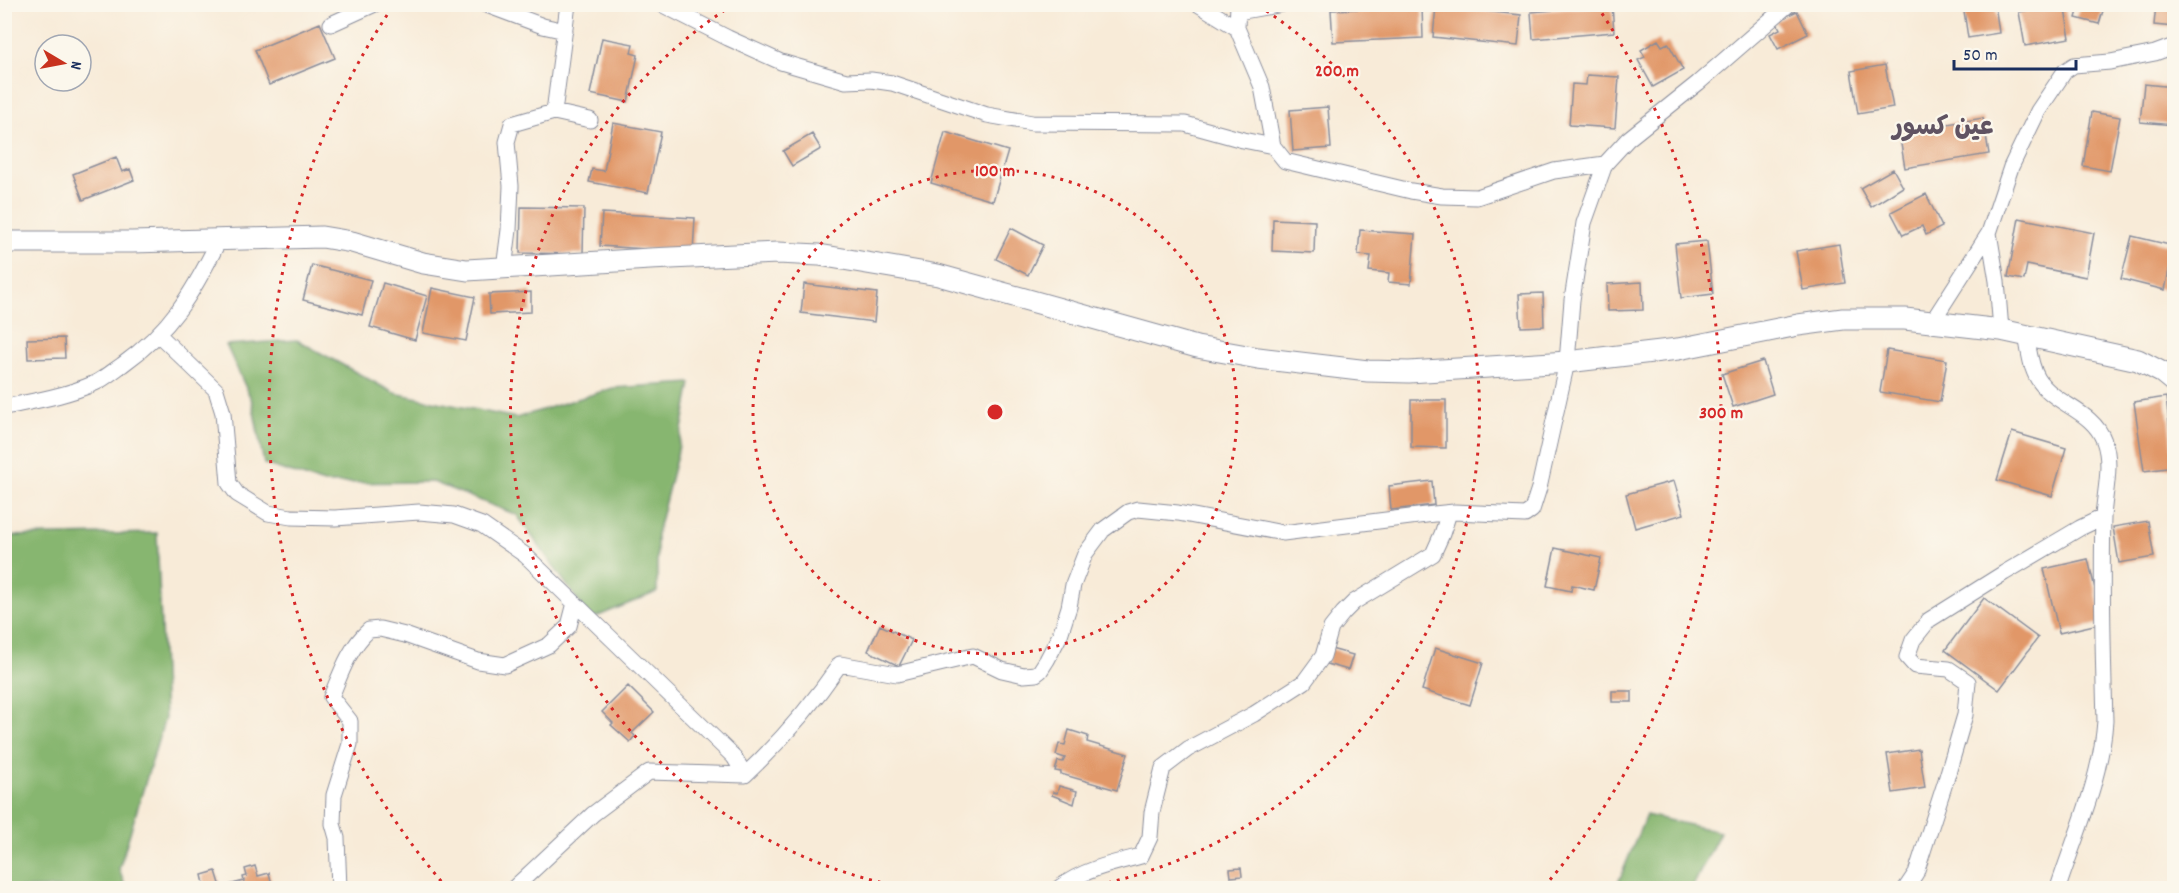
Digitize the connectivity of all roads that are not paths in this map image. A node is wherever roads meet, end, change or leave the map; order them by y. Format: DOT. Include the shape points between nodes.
graph roads {
  1 [pos="375,4"];
  2 [pos="484,4"];
  3 [pos="568,4"];
  4 [pos="661,4"];
  5 [pos="1198,4"];
  6 [pos="1283,4"];
  7 [pos="1789,4"];
  8 [pos="1238,15"];
  9 [pos="332,24"];
  10 [pos="565,31"];
  11 [pos="2168,48"];
  12 [pos="2175,60"];
  13 [pos="554,112"];
  14 [pos="590,120"];
  15 [pos="1273,146"];
  16 [pos="1605,164"];
  17 [pos="1989,233"];
  18 [pos="219,240"];
  19 [pos="4,242"];
  20 [pos="504,269"];
  21 [pos="1932,322"];
  22 [pos="2001,330"];
  23 [pos="158,334"];
  24 [pos="2026,335"];
  25 [pos="1567,362"];
  26 [pos="2175,382"];
  27 [pos="10,406"];
  28 [pos="1449,513"];
  29 [pos="2103,517"];
  30 [pos="575,603"];
  31 [pos="745,775"];
  32 [pos="339,888"];
  33 [pos="514,888"];
  34 [pos="1059,888"];
  35 [pos="1906,888"];
  36 [pos="2058,888"];
  1 -- 9 [label="street"];
  2 -- 10 [label="street"];
  3 -- 10 [label="street"];
  4 -- 15 [label="street" via="781,62 846,81 892,83 987,115 1032,123 1185,124"];
  5 -- 8 [label="street"];
  6 -- 8 [label="street"];
  7 -- 16 [label="street" via="1628,139"];
  8 -- 15 [label="street" via="1262,87"];
  10 -- 13 [label="street"];
  11 -- 12 [label="street"];
  11 -- 17 [label="street" via="2110,62 2073,65 2065,71 2038,111 2011,167"];
  13 -- 14 [label="street"];
  13 -- 20 [label="street" via="512,124 507,142 511,186"];
  15 -- 16 [label="street" via="1285,161 1442,196 1477,197 1554,171"];
  16 -- 25 [label="street" via="1584,224"];
  17 -- 21 [label="street"];
  17 -- 22 [label="street"];
  18 -- 19 [label="main road"];
  18 -- 20 [label="main road" via="322,237 423,263 467,270"];
  18 -- 23 [label="street" via="174,318"];
  20 -- 25 [label="main road" via="778,253 819,255 938,275 1197,347 1258,358 1409,372"];
  21 -- 22 [label="main road"];
  21 -- 25 [label="main road" via="1843,319 1678,349"];
  22 -- 24 [label="main road"];
  23 -- 27 [label="street" via="96,383"];
  23 -- 30 [label="street" via="216,390 223,413 229,483 249,503 268,513 291,517 419,512 454,515 482,525 525,555"];
  24 -- 26 [label="main road" via="2138,360"];
  24 -- 29 [label="street" via="2032,366 2046,390 2092,422 2103,438 2107,467"];
  25 -- 28 [label="street" via="1532,510 1513,516"];
  28 -- 31 [label="street" via="1283,533 1178,513 1138,509 1128,512 1103,530 1084,554 1060,635 1040,671 1024,675 972,656 897,674 840,664 792,727"];
  28 -- 34 [label="street" via="1432,554 1354,602 1343,614 1331,628 1323,656 1304,682 1188,749 1163,768 1150,837 1141,856 1081,874"];
  29 -- 35 [label="street" via="1929,620 1913,640 1907,657 1915,666 1949,669 1968,682 1965,715 1946,780 1916,873"];
  29 -- 36 [label="street" via="2103,745 2099,768"];
  30 -- 31 [label="street" via="734,758"];
  30 -- 32 [label="street" via="569,626 549,645 506,665 478,661 380,629 369,630 352,648 331,698 350,721 350,744 334,795"];
  31 -- 33 [label="street" via="649,771 585,821"];
}
